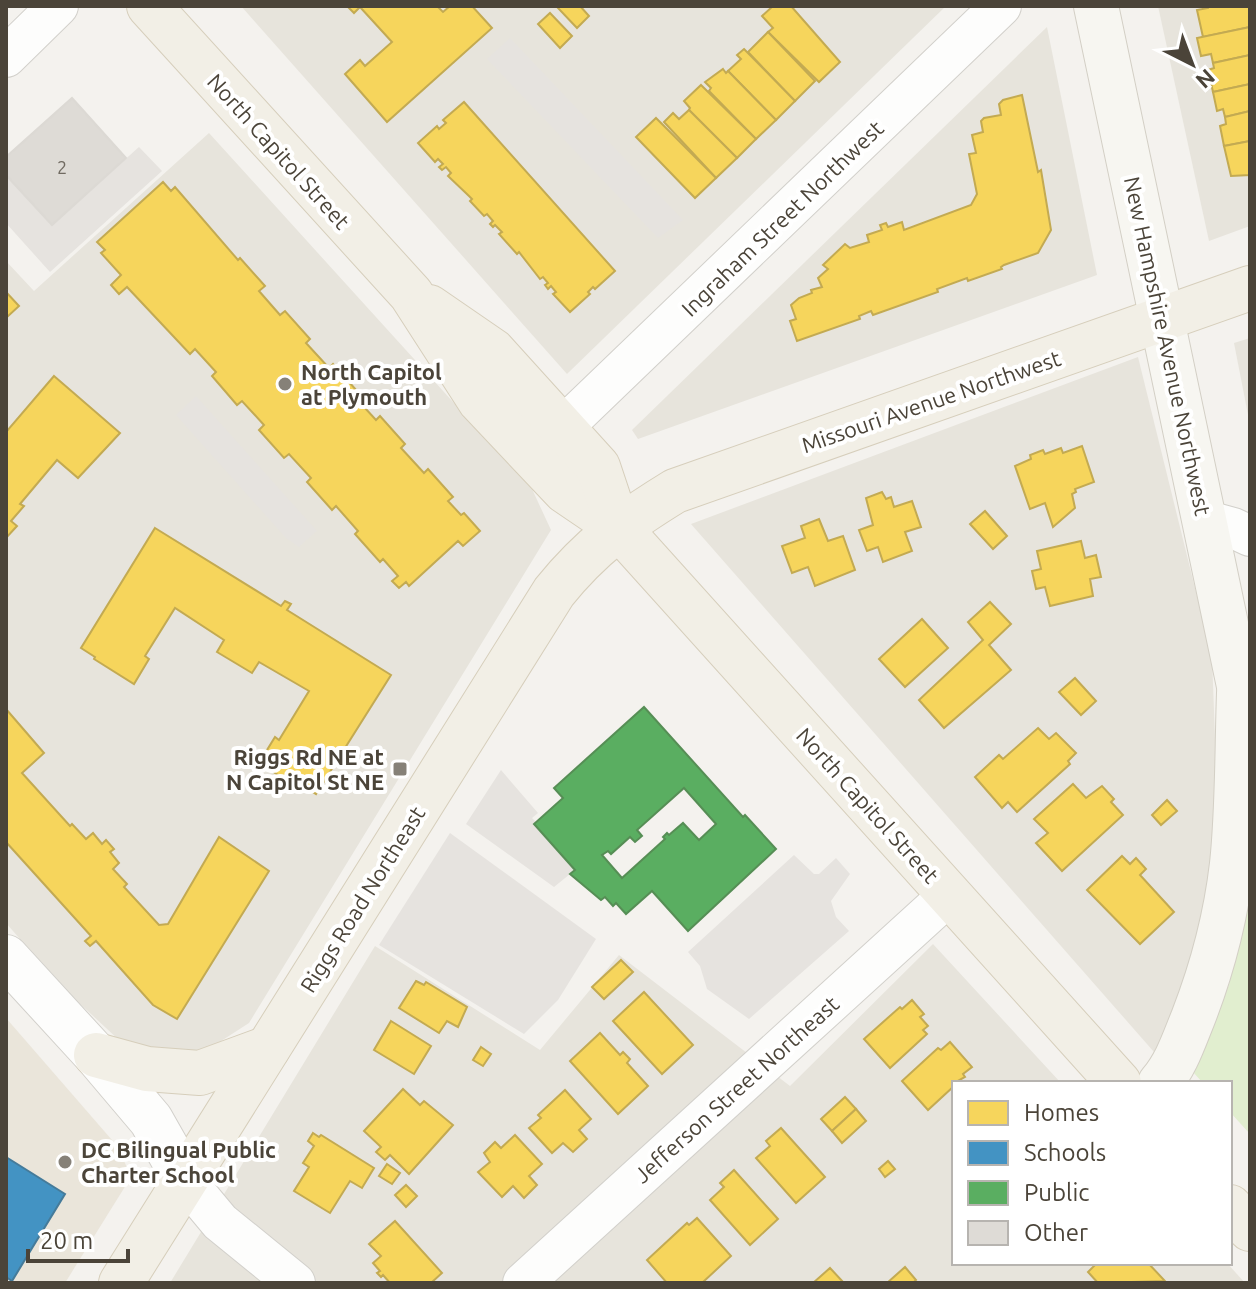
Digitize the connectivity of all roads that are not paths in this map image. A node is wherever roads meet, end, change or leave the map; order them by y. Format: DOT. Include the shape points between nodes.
graph roads {
  1 [pos="58,6"];
  2 [pos="149,6"];
  3 [pos="1001,6"];
  4 [pos="1096,6"];
  5 [pos="6,57"];
  6 [pos="1250,288"];
  7 [pos="411,294"];
  8 [pos="1163,320"];
  9 [pos="562,428"];
  10 [pos="1204,520"];
  11 [pos="618,527"];
  12 [pos="1250,536"];
  13 [pos="1245,706"];
  14 [pos="949,895"];
  15 [pos="6,957"];
  16 [pos="268,1048"];
  17 [pos="96,1055"];
  18 [pos="1117,1081"];
  19 [pos="1162,1081"];
  20 [pos="185,1180"];
  21 [pos="1232,1209"];
  22 [pos="1250,1229"];
  23 [pos="121,1283"];
  24 [pos="295,1283"];
  25 [pos="523,1283"];
  1 -- 5 [label="street"];
  2 -- 7 [label="main road, North Capitol Street"];
  3 -- 9 [label="street, Ingraham Street Northwest"];
  4 -- 8 [label="main road, New Hampshire Avenue Northwest"];
  6 -- 8 [label="main road, Missouri Avenue Northwest"];
  7 -- 9 [label="main road" via="493,351"];
  7 -- 11 [label="main road" via="480,401 565,491"];
  8 -- 10 [label="main road, New Hampshire Avenue Northwest"];
  8 -- 11 [label="main road, Missouri Avenue Northwest" via="675,491"];
  9 -- 11 [label="main road" via="598,467"];
  10 -- 12 [label="street"];
  10 -- 13 [label="main road, New Hampshire Avenue Northwest"];
  11 -- 14 [label="main road, North Capitol Street"];
  11 -- 16 [label="main road, Riggs Road Northeast" via="554,592"];
  13 -- 19 [label="main road, New Hampshire Avenue Northwest" via="1227,897 1201,999"];
  14 -- 18 [label="main road, North Capitol Street"];
  14 -- 25 [label="street, Jefferson Street Northeast"];
  15 -- 17 [label="street"];
  16 -- 17 [label="main road" via="200,1073 147,1069"];
  16 -- 20 [label="main road, Riggs Road Northeast"];
  17 -- 20 [label="street" via="151,1120"];
  20 -- 23 [label="main road, Riggs Road Northeast"];
  20 -- 24 [label="street" via="220,1222"];
  21 -- 22 [label="main road"];
}
